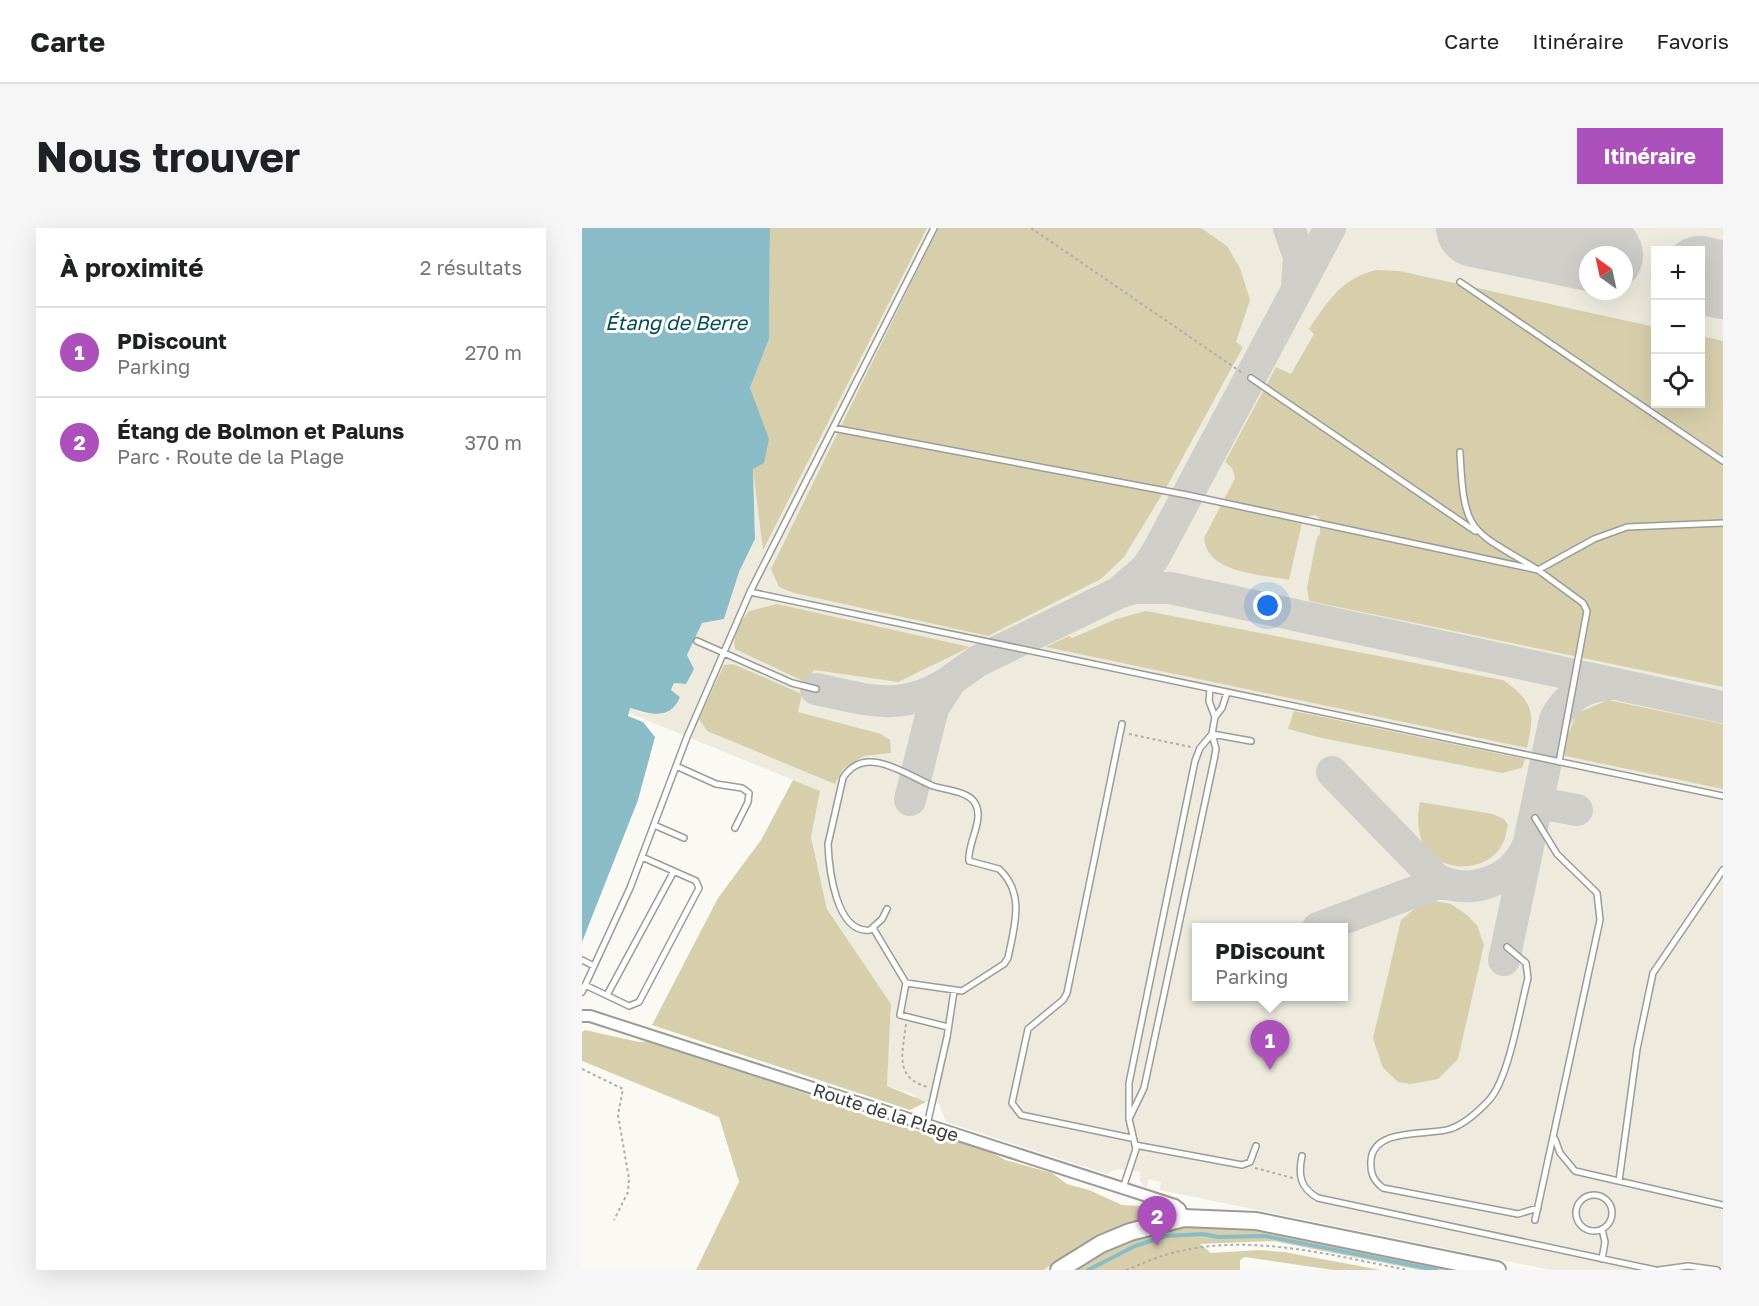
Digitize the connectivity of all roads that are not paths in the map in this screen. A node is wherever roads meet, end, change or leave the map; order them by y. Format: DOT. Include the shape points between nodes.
graph roads {
  1 [pos="934,228"];
  2 [pos="1460,282"];
  3 [pos="1251,378"];
  4 [pos="833,428"];
  5 [pos="1460,452"];
  6 [pos="1723,460"];
  7 [pos="1723,523"];
  8 [pos="1476,532"];
  9 [pos="1538,570"];
  10 [pos="750,592"];
  11 [pos="697,641"];
  12 [pos="723,652"];
  13 [pos="816,689"];
  14 [pos="1210,689"];
  15 [pos="1227,693"];
  16 [pos="1215,717"];
  17 [pos="1122,724"];
  18 [pos="1212,734"];
  19 [pos="1251,741"];
  20 [pos="1559,762"];
  21 [pos="676,766"];
  22 [pos="1723,796"];
  23 [pos="1535,818"];
  24 [pos="654,825"];
  25 [pos="735,828"];
  26 [pos="684,838"];
  27 [pos="642,857"];
  28 [pos="1723,870"];
  29 [pos="674,871"];
  30 [pos="887,909"];
  31 [pos="873,928"];
  32 [pos="1507,947"];
  33 [pos="582,960"];
  34 [pos="594,966"];
  35 [pos="906,983"];
  36 [pos="585,985"];
  37 [pos="582,992"];
  38 [pos="954,992"];
  39 [pos="607,995"];
  40 [pos="582,1016"];
  41 [pos="948,1027"];
  42 [pos="1129,1119"];
  43 [pos="927,1125"];
  44 [pos="1131,1138"];
  45 [pos="1555,1138"];
  46 [pos="1135,1144"];
  47 [pos="1256,1146"];
  48 [pos="1302,1156"];
  49 [pos="1620,1181"];
  50 [pos="1123,1188"];
  51 [pos="1723,1205"];
  52 [pos="1538,1208"];
  53 [pos="1184,1218"];
  54 [pos="1536,1220"];
  55 [pos="1602,1229"];
  56 [pos="1602,1259"];
  57 [pos="1059,1270"];
  58 [pos="1497,1270"];
  59 [pos="1654,1270"];
  60 [pos="1659,1270"];
  61 [pos="1717,1270"];
  1 -- 4 [label="lane"];
  2 -- 6 [label="lane"];
  3 -- 8 [label="lane"];
  4 -- 9 [label="lane" via="1187,495"];
  4 -- 10 [label="lane"];
  5 -- 8 [label="lane" via="1462,499"];
  7 -- 9 [label="lane" via="1627,527 1594,539"];
  8 -- 9 [label="lane"];
  9 -- 20 [label="lane" via="1583,603 1587,611"];
  10 -- 12 [label="lane"];
  10 -- 14 [label="lane"];
  11 -- 12 [label="lane"];
  12 -- 13 [label="lane" via="792,683"];
  12 -- 21 [label="lane"];
  14 -- 15 [label="lane"];
  14 -- 16 [label="lane" via="1209,701"];
  15 -- 16 [label="lane"];
  15 -- 20 [label="lane"];
  16 -- 18 [label="lane"];
  17 -- 44 [label="lane" via="1067,993 1028,1029 1012,1103 1021,1115"];
  18 -- 19 [label="lane"];
  18 -- 42 [label="lane" via="1214,760 1149,1065 1144,1088"];
  18 -- 42 [label="lane" via="1200,748 1129,1083"];
  20 -- 22 [label="lane"];
  21 -- 24 [label="lane"];
  21 -- 25 [label="lane" via="716,784 749,793"];
  23 -- 45 [label="lane" via="1557,854 1597,893 1600,904 1600,920"];
  24 -- 26 [label="lane"];
  24 -- 27 [label="lane"];
  27 -- 29 [label="lane"];
  27 -- 34 [label="lane"];
  28 -- 49 [label="lane" via="1653,974 1637,1049"];
  29 -- 39 [label="lane"];
  29 -- 39 [label="lane" via="696,881 699,888 639,1002 629,1006"];
  30 -- 31 [label="lane"];
  31 -- 35 [label="lane"];
  31 -- 38 [label="lane" via="854,928 841,913 828,844 843,778 858,764 871,762 893,766 973,800 977,814 969,861 999,870 1016,896 1008,958 970,988"];
  32 -- 52 [label="lane" via="1526,963 1528,978 1504,1071 1492,1097 1473,1116 1450,1129 1395,1136 1381,1143 1371,1155 1370,1169 1375,1182 1383,1188 1518,1214"];
  33 -- 34 [label="lane"];
  34 -- 36 [label="lane"];
  35 -- 38 [label="lane"];
  35 -- 41 [label="lane" via="900,1013 906,1018"];
  36 -- 37 [label="lane"];
  36 -- 39 [label="lane"];
  38 -- 41 [label="lane"];
  40 -- 43 [label="street, Route de la Plage"];
  41 -- 43 [label="lane"];
  42 -- 44 [label="lane"];
  43 -- 50 [label="street, Route de la Plage"];
  44 -- 46 [label="lane"];
  45 -- 49 [label="lane" via="1563,1158 1575,1171"];
  45 -- 52 [label="lane"];
  46 -- 47 [label="lane" via="1247,1164"];
  46 -- 50 [label="lane"];
  48 -- 56 [label="lane" via="1299,1174 1312,1195"];
  49 -- 51 [label="lane"];
  50 -- 53 [label="street, Route de la Plage" via="1175,1205"];
  52 -- 54 [label="lane"];
  53 -- 57 [label="street" via="1101,1244"];
  53 -- 58 [label="street" via="1256,1221"];
  55 -- 55 [label="lane" via="1610,1220 1609,1203 1594,1194 1583,1198 1576,1208 1576,1220 1590,1231"];
  55 -- 56 [label="lane"];
  56 -- 59 [label="lane"];
  60 -- 61 [label="lane" via="1688,1266"];
}
